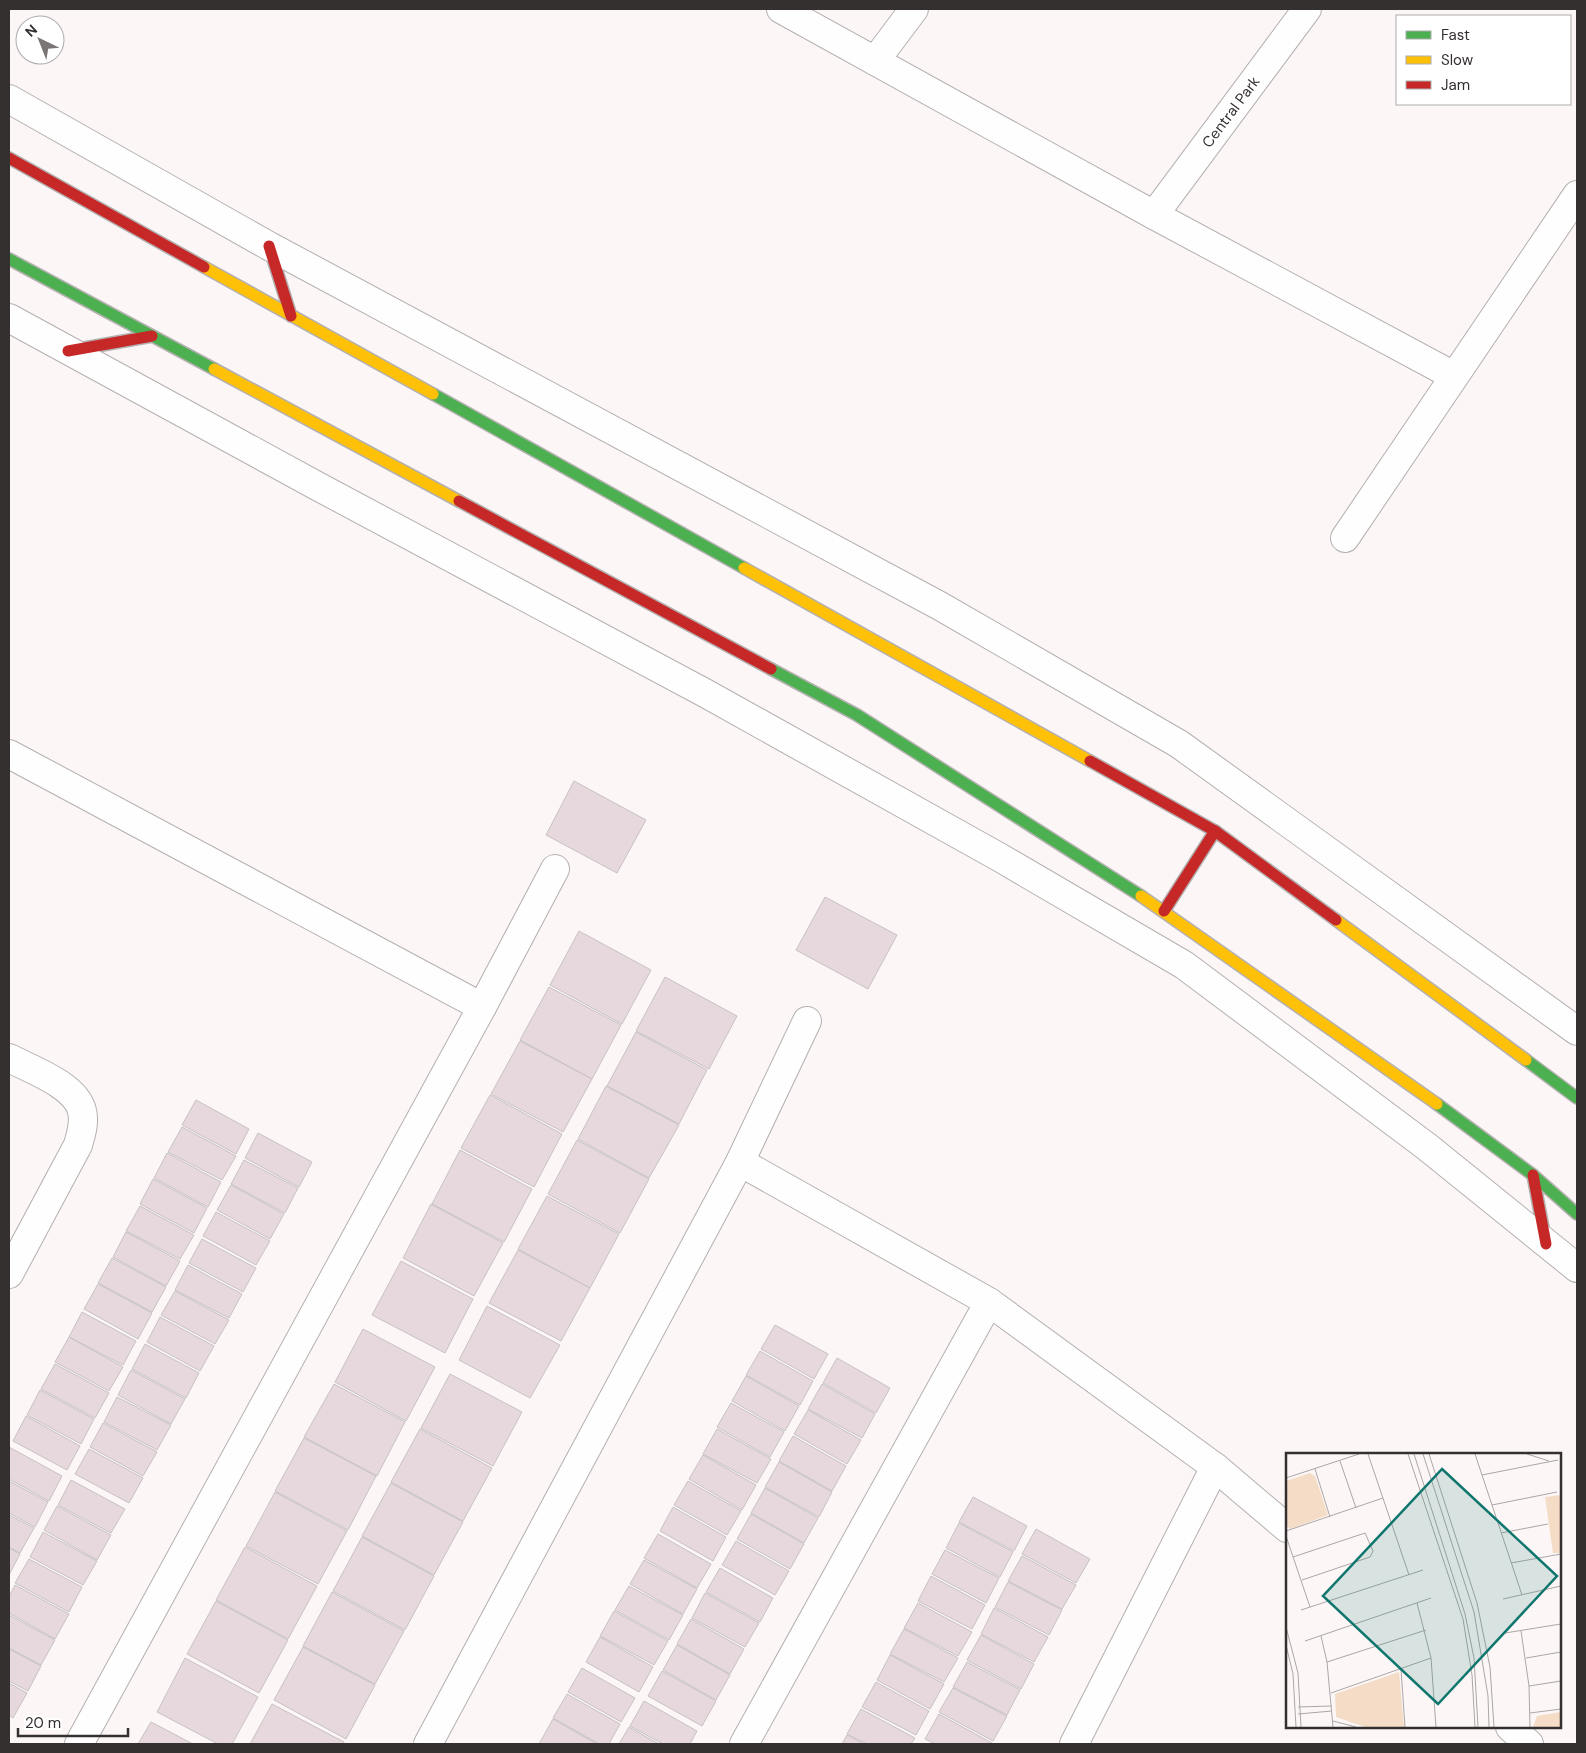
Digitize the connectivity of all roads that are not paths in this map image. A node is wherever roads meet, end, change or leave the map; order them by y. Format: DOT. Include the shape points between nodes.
graph roads {
  1 [pos="781,9"];
  2 [pos="914,9"];
  3 [pos="1307,9"];
  4 [pos="875,61"];
  5 [pos="9,98"];
  6 [pos="9,158"];
  7 [pos="1577,195"];
  8 [pos="1154,214"];
  9 [pos="269,246"];
  10 [pos="9,259"];
  11 [pos="291,316"];
  12 [pos="9,318"];
  13 [pos="152,336"];
  14 [pos="68,351"];
  15 [pos="1454,376"];
  16 [pos="1345,538"];
  17 [pos="9,754"];
  18 [pos="1215,831"];
  19 [pos="555,869"];
  20 [pos="1164,911"];
  21 [pos="482,1007"];
  22 [pos="807,1021"];
  23 [pos="1577,1031"];
  24 [pos="9,1058"];
  25 [pos="1577,1098"];
  26 [pos="740,1162"];
  27 [pos="1533,1175"];
  28 [pos="1577,1214"];
  29 [pos="1546,1244"];
  30 [pos="1577,1268"];
  31 [pos="9,1274"];
  32 [pos="989,1302"];
  33 [pos="1216,1467"];
  34 [pos="1286,1527"];
  35 [pos="1511,1728"];
  36 [pos="79,1744"];
  37 [pos="428,1744"];
  38 [pos="744,1744"];
  39 [pos="1074,1744"];
  40 [pos="1529,1744"];
  1 -- 4 [label="street"];
  2 -- 4 [label="street"];
  3 -- 8 [label="street, Central Park"];
  4 -- 8 [label="street"];
  5 -- 9 [label="street"];
  6 -- 11 [label="street"];
  7 -- 15 [label="street"];
  8 -- 15 [label="street"];
  9 -- 11 [label="street"];
  9 -- 23 [label="street" via="931,602 1179,744"];
  10 -- 13 [label="street"];
  11 -- 18 [label="street"];
  12 -- 14 [label="street"];
  13 -- 14 [label="street"];
  13 -- 20 [label="street" via="858,716"];
  14 -- 29 [label="street" via="714,698 999,857 1184,965 1426,1146"];
  15 -- 16 [label="street"];
  17 -- 21 [label="street"];
  18 -- 20 [label="street"];
  18 -- 25 [label="street"];
  19 -- 21 [label="street"];
  20 -- 27 [label="street"];
  21 -- 36 [label="street"];
  22 -- 26 [label="street"];
  24 -- 31 [label="street" via="56,1081 73,1095 82,1109 83,1124 78,1145"];
  26 -- 32 [label="street"];
  26 -- 37 [label="street"];
  27 -- 28 [label="street"];
  27 -- 29 [label="street"];
  29 -- 30 [label="street"];
  32 -- 33 [label="street"];
  32 -- 38 [label="street"];
  33 -- 34 [label="street"];
  33 -- 39 [label="street"];
  35 -- 40 [label="street"];
}
